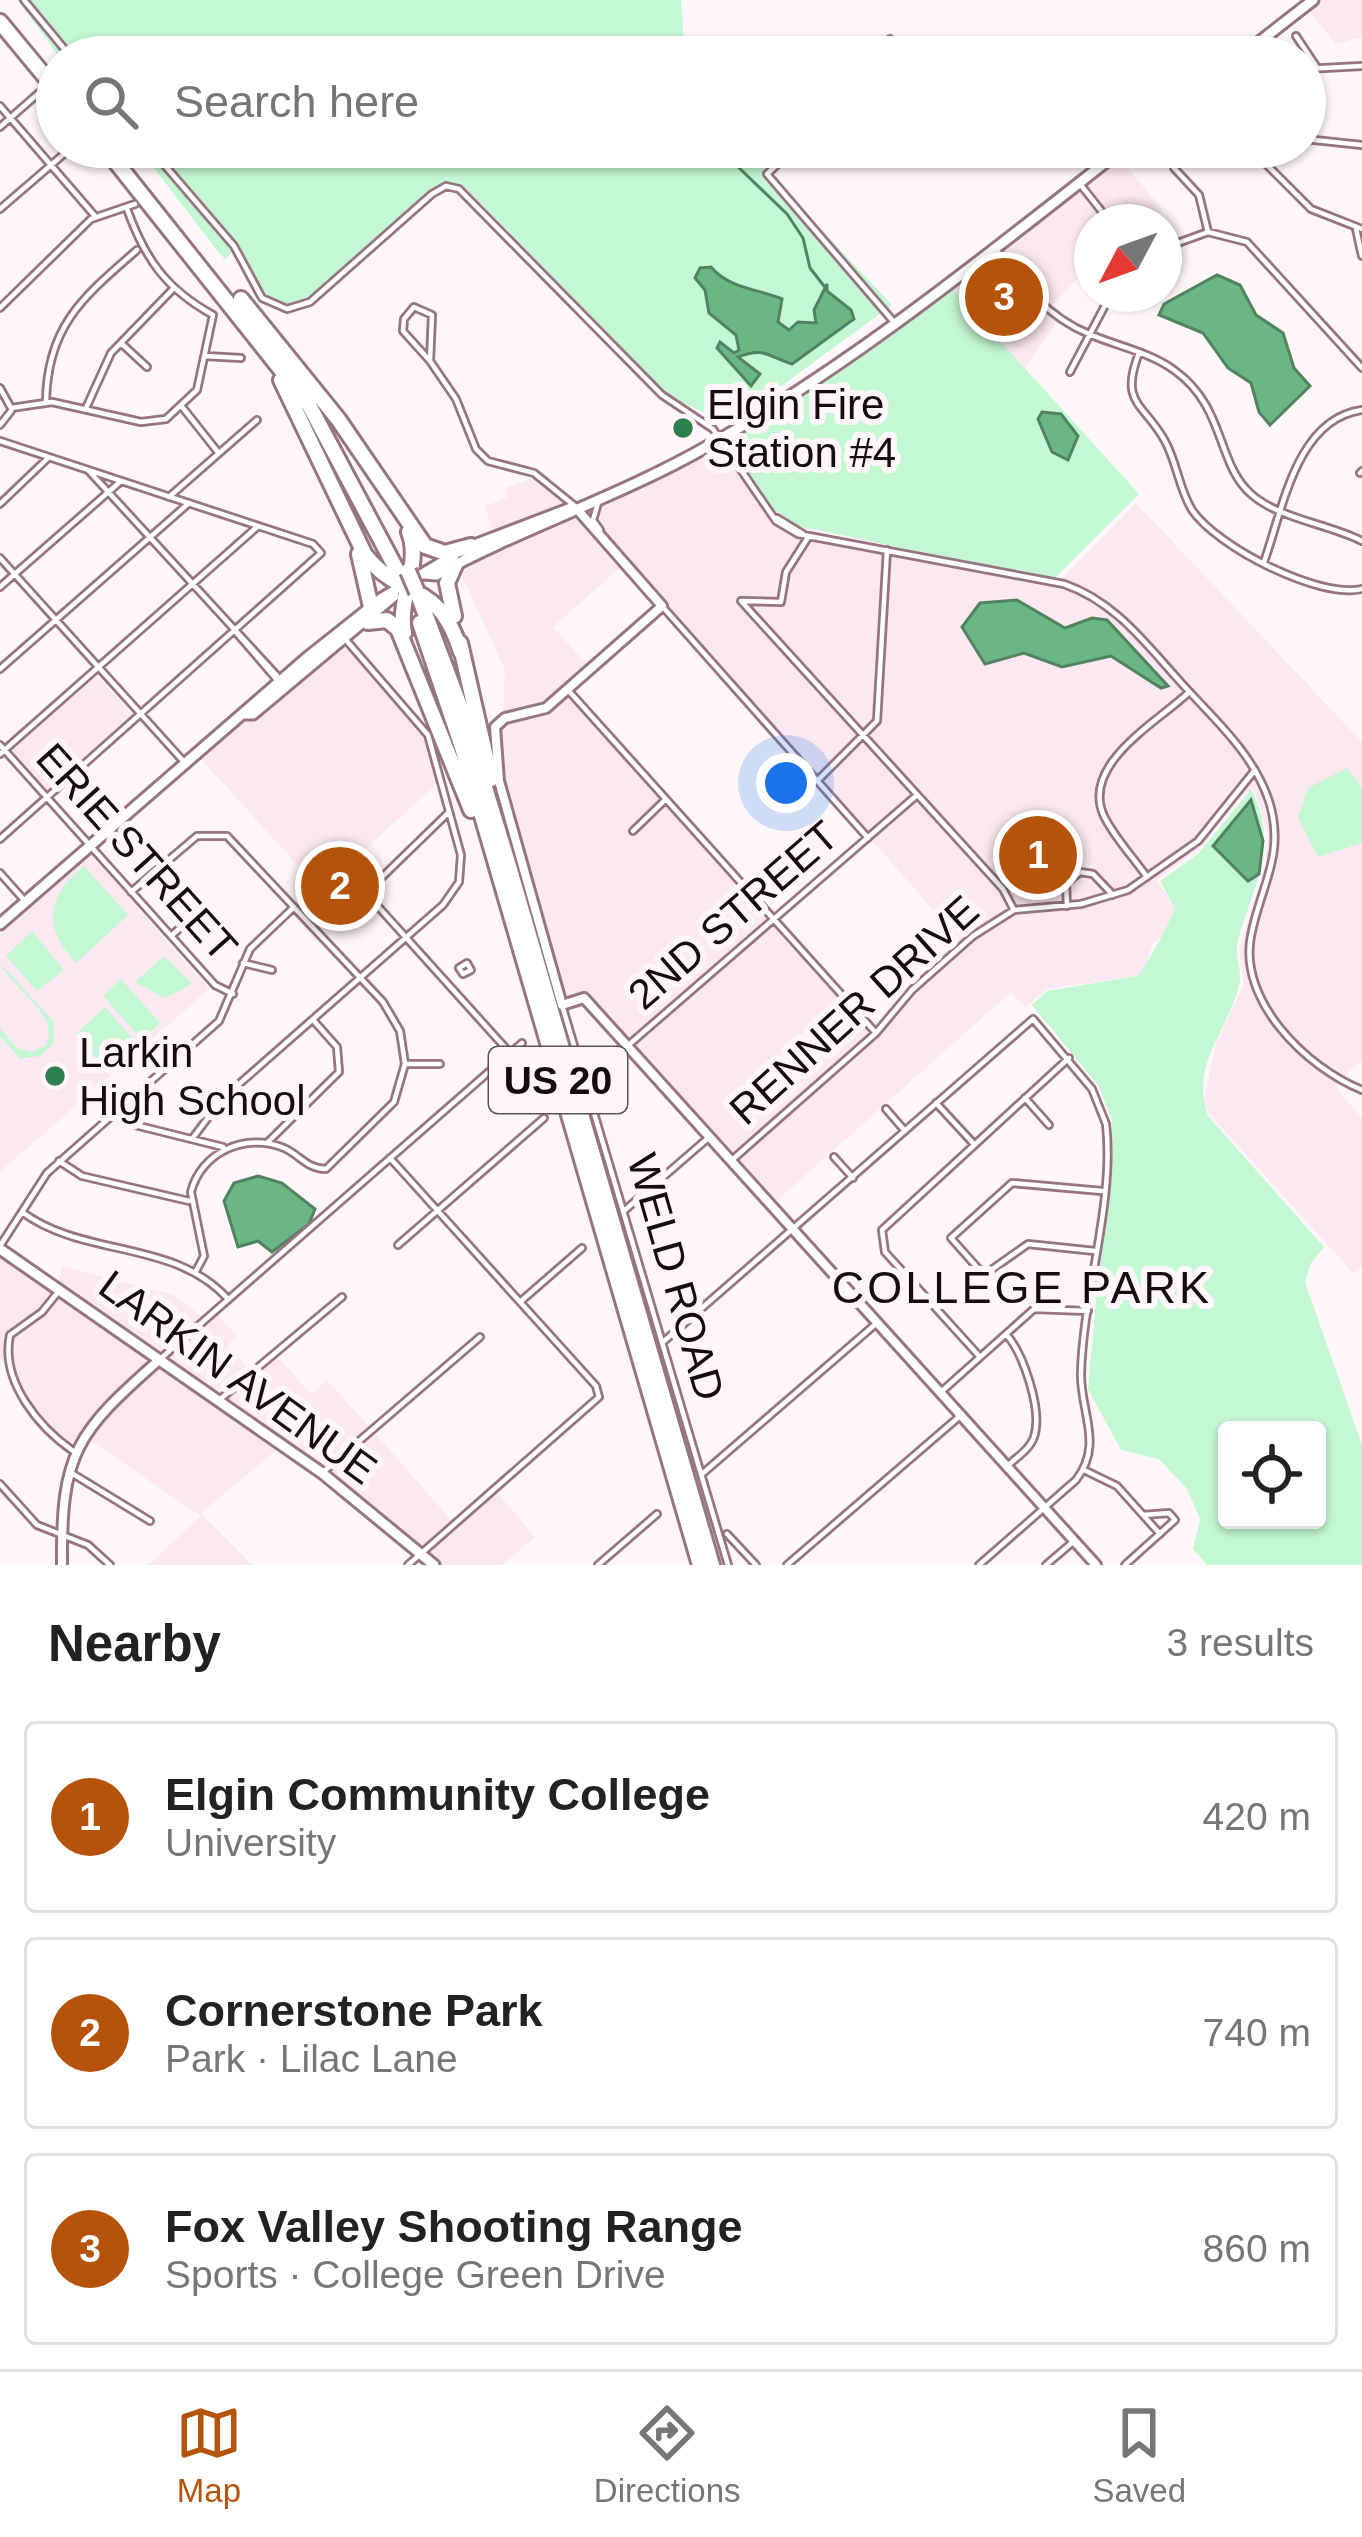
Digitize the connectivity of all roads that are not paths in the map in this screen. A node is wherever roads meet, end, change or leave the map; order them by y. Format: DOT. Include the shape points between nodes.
graph roads {
  1 [pos="25,0"];
  2 [pos="1313,0"];
  3 [pos="0,13"];
  4 [pos="0,22"];
  5 [pos="54,36"];
  6 [pos="1267,36"];
  7 [pos="36,56"];
  8 [pos="36,66"];
  9 [pos="1362,66"];
  10 [pos="1326,68"];
  11 [pos="36,95"];
  12 [pos="0,106"];
  13 [pos="10,118"];
  14 [pos="0,127"];
  15 [pos="1326,141"];
  16 [pos="1362,145"];
  17 [pos="36,149"];
  18 [pos="48,168"];
  19 [pos="52,168"];
  20 [pos="124,168"];
  21 [pos="126,168"];
  22 [pos="167,168"];
  23 [pos="773,168"];
  24 [pos="1099,168"];
  25 [pos="1174,168"];
  26 [pos="1270,168"];
  27 [pos="1079,183"];
  28 [pos="135,204"];
  29 [pos="1095,204"];
  30 [pos="0,209"];
  31 [pos="127,209"];
  32 [pos="95,217"];
  33 [pos="1359,229"];
  34 [pos="1208,232"];
  35 [pos="181,240"];
  36 [pos="1182,241"];
  37 [pos="994,247"];
  38 [pos="140,248"];
  39 [pos="1362,256"];
  40 [pos="172,289"];
  41 [pos="241,299"];
  42 [pos="0,308"];
  43 [pos="1101,312"];
  44 [pos="892,321"];
  45 [pos="1088,334"];
  46 [pos="121,343"];
  47 [pos="412,343"];
  48 [pos="431,344"];
  49 [pos="1139,352"];
  50 [pos="205,356"];
  51 [pos="241,358"];
  52 [pos="430,361"];
  53 [pos="147,367"];
  54 [pos="1362,368"];
  55 [pos="1070,372"];
  56 [pos="0,388"];
  57 [pos="46,402"];
  58 [pos="6,406"];
  59 [pos="86,407"];
  60 [pos="183,409"];
  61 [pos="1362,410"];
  62 [pos="256,420"];
  63 [pos="0,425"];
  64 [pos="721,439"];
  65 [pos="0,441"];
  66 [pos="218,453"];
  67 [pos="48,458"];
  68 [pos="89,471"];
  69 [pos="121,481"];
  70 [pos="109,491"];
  71 [pos="169,497"];
  72 [pos="600,498"];
  73 [pos="189,503"];
  74 [pos="0,504"];
  75 [pos="576,507"];
  76 [pos="1283,510"];
  77 [pos="400,511"];
  78 [pos="345,515"];
  79 [pos="258,526"];
  80 [pos="806,535"];
  81 [pos="151,538"];
  82 [pos="604,540"];
  83 [pos="1362,541"];
  84 [pos="471,546"];
  85 [pos="887,550"];
  86 [pos="0,558"];
  87 [pos="1264,562"];
  88 [pos="455,565"];
  89 [pos="14,574"];
  90 [pos="425,574"];
  91 [pos="193,584"];
  92 [pos="406,586"];
  93 [pos="0,587"];
  94 [pos="1362,589"];
  95 [pos="662,606"];
  96 [pos="369,615"];
  97 [pos="56,621"];
  98 [pos="236,631"];
  99 [pos="346,640"];
  100 [pos="461,652"];
  101 [pos="412,661"];
  102 [pos="98,667"];
  103 [pos="0,669"];
  104 [pos="279,681"];
  105 [pos="568,690"];
  106 [pos="1189,692"];
  107 [pos="245,714"];
  108 [pos="141,715"];
  109 [pos="865,738"];
  110 [pos="1,750"];
  111 [pos="185,763"];
  112 [pos="1255,770"];
  113 [pos="817,781"];
  114 [pos="917,795"];
  115 [pos="47,797"];
  116 [pos="665,800"];
  117 [pos="450,812"];
  118 [pos="633,831"];
  119 [pos="868,838"];
  120 [pos="0,839"];
  121 [pos="89,845"];
  122 [pos="508,866"];
  123 [pos="0,873"];
  124 [pos="1147,877"];
  125 [pos="131,892"];
  126 [pos="1113,895"];
  127 [pos="26,902"];
  128 [pos="205,906"];
  129 [pos="1067,906"];
  130 [pos="294,907"];
  131 [pos="1014,910"];
  132 [pos="772,920"];
  133 [pos="0,924"];
  134 [pos="171,936"];
  135 [pos="406,939"];
  136 [pos="519,947"];
  137 [pos="243,963"];
  138 [pos="272,970"];
  139 [pos="462,973"];
  140 [pos="360,978"];
  141 [pos="448,985"];
  142 [pos="234,994"];
  143 [pos="562,1005"];
  144 [pos="314,1020"];
  145 [pos="876,1034"];
  146 [pos="522,1043"];
  147 [pos="628,1046"];
  148 [pos="510,1053"];
  149 [pos="1069,1058"];
  150 [pos="405,1064"];
  151 [pos="440,1064"];
  152 [pos="587,1081"];
  153 [pos="1362,1090"];
  154 [pos="1024,1098"];
  155 [pos="936,1103"];
  156 [pos="886,1109"];
  157 [pos="117,1111"];
  158 [pos="544,1118"];
  159 [pos="1049,1126"];
  160 [pos="905,1131"];
  161 [pos="710,1136"];
  162 [pos="192,1139"];
  163 [pos="266,1143"];
  164 [pos="974,1144"];
  165 [pos="227,1148"];
  166 [pos="834,1157"];
  167 [pos="390,1158"];
  168 [pos="731,1160"];
  169 [pos="59,1161"];
  170 [pos="853,1178"];
  171 [pos="1102,1191"];
  172 [pos="190,1202"];
  173 [pos="625,1210"];
  174 [pos="437,1211"];
  175 [pos="22,1212"];
  176 [pos="794,1231"];
  177 [pos="398,1245"];
  178 [pos="0,1247"];
  179 [pos="582,1248"];
  180 [pos="1095,1251"];
  181 [pos="196,1271"];
  182 [pos="59,1290"];
  183 [pos="342,1297"];
  184 [pos="229,1299"];
  185 [pos="520,1302"];
  186 [pos="1088,1311"];
  187 [pos="878,1322"];
  188 [pos="1006,1334"];
  189 [pos="480,1337"];
  190 [pos="663,1342"];
  191 [pos="980,1357"];
  192 [pos="158,1360"];
  193 [pos="941,1392"];
  194 [pos="218,1401"];
  195 [pos="961,1416"];
  196 [pos="73,1451"];
  197 [pos="1006,1466"];
  198 [pos="1084,1469"];
  199 [pos="68,1472"];
  200 [pos="322,1473"];
  201 [pos="702,1474"];
  202 [pos="0,1484"];
  203 [pos="1045,1508"];
  204 [pos="657,1514"];
  205 [pos="1144,1514"];
  206 [pos="150,1521"];
  207 [pos="62,1534"];
  208 [pos="728,1534"];
  209 [pos="1160,1534"];
  210 [pos="1074,1541"];
  211 [pos="422,1553"];
  212 [pos="62,1565"];
  213 [pos="110,1565"];
  214 [pos="407,1565"];
  215 [pos="434,1565"];
  216 [pos="598,1565"];
  217 [pos="700,1565"];
  218 [pos="712,1565"];
  219 [pos="728,1565"];
  220 [pos="756,1565"];
  221 [pos="788,1565"];
  222 [pos="979,1565"];
  223 [pos="1046,1565"];
  224 [pos="1096,1565"];
  225 [pos="1125,1565"];
  1 -- 5 [label="street"];
  2 -- 6 [label="main road"];
  3 -- 7 [label="highway"];
  4 -- 8 [label="highway"];
  9 -- 10 [label="street"];
  11 -- 13 [label="street"];
  12 -- 13 [label="street"];
  13 -- 14 [label="street"];
  13 -- 17 [label="street"];
  15 -- 16 [label="street"];
  18 -- 30 [label="street"];
  19 -- 32 [label="street"];
  20 -- 35 [label="highway, US 20"];
  21 -- 41 [label="highway, US 20"];
  22 -- 64 [label="street" via="234,246 262,298 287,309 310,302 432,194 459,189 662,395"];
  23 -- 44 [label="street" via="767,174"];
  24 -- 27 [label="main road"];
  25 -- 34 [label="street" via="1199,195"];
  26 -- 33 [label="street" via="1311,209"];
  27 -- 29 [label="street"];
  27 -- 37 [label="main road"];
  28 -- 31 [label="street"];
  31 -- 32 [label="street"];
  31 -- 38 [label="street"];
  32 -- 42 [label="street"];
  33 -- 39 [label="street"];
  34 -- 36 [label="street"];
  34 -- 54 [label="street" via="1257,250"];
  35 -- 78 [label="highway" via="290,394"];
  35 -- 92 [label="highway, US 20" via="309,405"];
  37 -- 44 [label="main road"];
  37 -- 45 [label="street" via="1032,295"];
  38 -- 40 [label="street"];
  38 -- 57 [label="street" via="59,330 47,361"];
  40 -- 46 [label="street"];
  40 -- 50 [label="street" via="213,315"];
  41 -- 77 [label="highway"];
  41 -- 92 [label="highway, US 20" via="332,429"];
  43 -- 45 [label="street"];
  44 -- 64 [label="main road"];
  45 -- 49 [label="street"];
  45 -- 55 [label="street"];
  46 -- 53 [label="street"];
  46 -- 59 [label="street"];
  47 -- 48 [label="street"];
  47 -- 48 [label="street" via="404,319 422,308 432,315"];
  47 -- 52 [label="street"];
  48 -- 52 [label="street"];
  49 -- 76 [label="street" via="1198,392 1242,484"];
  49 -- 87 [label="street" via="1134,402 1165,441 1189,505 1217,538"];
  50 -- 51 [label="street"];
  50 -- 60 [label="street"];
  52 -- 75 [label="street" via="488,461 534,473"];
  56 -- 58 [label="street"];
  57 -- 58 [label="street"];
  57 -- 59 [label="street"];
  58 -- 63 [label="street"];
  59 -- 60 [label="street" via="143,422"];
  60 -- 66 [label="street"];
  61 -- 76 [label="street" via="1315,434"];
  62 -- 66 [label="street"];
  64 -- 72 [label="main road"];
  64 -- 80 [label="street" via="774,517"];
  65 -- 67 [label="street"];
  66 -- 71 [label="street"];
  67 -- 68 [label="street"];
  67 -- 74 [label="street"];
  68 -- 69 [label="street"];
  68 -- 70 [label="street"];
  69 -- 70 [label="street"];
  69 -- 71 [label="street"];
  70 -- 81 [label="street"];
  70 -- 89 [label="street"];
  71 -- 73 [label="street"];
  72 -- 75 [label="main road"];
  72 -- 82 [label="street" via="593,520"];
  73 -- 79 [label="street"];
  73 -- 81 [label="street"];
  75 -- 82 [label="street"];
  75 -- 84 [label="main road"];
  75 -- 88 [label="main road"];
  76 -- 83 [label="street"];
  76 -- 87 [label="street"];
  77 -- 84 [label="highway" via="432,551"];
  77 -- 92 [label="highway" via="413,542"];
  78 -- 92 [label="highway" via="377,570"];
  78 -- 96 [label="highway" via="372,593"];
  79 -- 91 [label="street"];
  79 -- 98 [label="street" via="321,551"];
  80 -- 85 [label="street"];
  80 -- 109 [label="street" via="781,602 741,601"];
  81 -- 91 [label="street"];
  81 -- 97 [label="street"];
  82 -- 95 [label="street"];
  84 -- 90 [label="main road"];
  85 -- 106 [label="street" via="1088,592 1118,613"];
  85 -- 109 [label="street" via="877,721"];
  86 -- 89 [label="street"];
  87 -- 94 [label="street" via="1333,589"];
  88 -- 90 [label="main road"];
  88 -- 100 [label="highway" via="447,583"];
  89 -- 93 [label="street"];
  89 -- 97 [label="street"];
  90 -- 92 [label="main road"];
  91 -- 98 [label="street"];
  91 -- 102 [label="street"];
  92 -- 96 [label="main road"];
  92 -- 100 [label="highway" via="445,610"];
  92 -- 101 [label="highway" via="402,622"];
  92 -- 122 [label="highway, US 20" via="460,709"];
  92 -- 136 [label="highway, US 20"];
  95 -- 105 [label="street"];
  95 -- 113 [label="street"];
  96 -- 99 [label="main road"];
  96 -- 101 [label="highway" via="392,622"];
  96 -- 104 [label="main road"];
  97 -- 102 [label="street"];
  97 -- 103 [label="street"];
  98 -- 104 [label="street"];
  98 -- 108 [label="street"];
  99 -- 107 [label="main road"];
  99 -- 117 [label="street" via="424,726"];
  100 -- 122 [label="highway"];
  101 -- 136 [label="highway"];
  102 -- 108 [label="street"];
  102 -- 110 [label="street"];
  104 -- 107 [label="main road"];
  105 -- 116 [label="street"];
  105 -- 143 [label="street, WELD ROAD" via="495,728 504,800"];
  106 -- 112 [label="street"];
  106 -- 124 [label="street" via="1123,750 1101,782 1102,813"];
  107 -- 111 [label="main road"];
  108 -- 111 [label="street"];
  108 -- 115 [label="street"];
  109 -- 113 [label="street"];
  109 -- 114 [label="street"];
  110 -- 115 [label="street, ERIE STREET"];
  111 -- 121 [label="main road"];
  112 -- 124 [label="street, RENNER DRIVE" via="1198,841"];
  112 -- 153 [label="street" via="1274,833 1270,883 1250,937 1257,987 1292,1041"];
  113 -- 119 [label="street"];
  114 -- 119 [label="street, 2ND STREET"];
  114 -- 131 [label="street"];
  115 -- 120 [label="street"];
  115 -- 121 [label="street, ERIE STREET"];
  116 -- 118 [label="street"];
  116 -- 132 [label="street"];
  117 -- 135 [label="street" via="461,848 458,884"];
  117 -- 135 [label="street" via="377,882 379,910"];
  119 -- 132 [label="street, 2ND STREET"];
  121 -- 125 [label="street, ERIE STREET"];
  121 -- 127 [label="main road"];
  122 -- 218 [label="highway, US 20"];
  123 -- 127 [label="street"];
  124 -- 126 [label="street, RENNER DRIVE"];
  125 -- 130 [label="street" via="203,833 220,833"];
  125 -- 134 [label="street, ERIE STREET"];
  126 -- 129 [label="street, RENNER DRIVE"];
  126 -- 129 [label="street" via="1080,872 1066,884"];
  127 -- 133 [label="main road"];
  128 -- 134 [label="street"];
  129 -- 131 [label="street, RENNER DRIVE"];
  130 -- 137 [label="street"];
  130 -- 140 [label="street"];
  131 -- 145 [label="street, RENNER DRIVE" via="940,963"];
  132 -- 145 [label="street"];
  132 -- 147 [label="street, 2ND STREET"];
  134 -- 142 [label="street, ERIE STREET" via="215,985"];
  135 -- 140 [label="street"];
  135 -- 141 [label="street"];
  136 -- 217 [label="highway, US 20"];
  137 -- 138 [label="street"];
  137 -- 142 [label="street"];
  139 -- 141 [label="street"];
  140 -- 144 [label="street"];
  140 -- 150 [label="street" via="397,1024"];
  141 -- 148 [label="street"];
  142 -- 157 [label="street" via="219,1022"];
  143 -- 147 [label="street" via="584,998"];
  143 -- 152 [label="street, WELD ROAD"];
  144 -- 162 [label="street" via="222,1099"];
  144 -- 163 [label="street" via="337,1047 339,1072"];
  145 -- 168 [label="street, RENNER DRIVE"];
  146 -- 148 [label="street"];
  147 -- 152 [label="street, 2ND STREET"];
  147 -- 161 [label="street"];
  148 -- 167 [label="street"];
  149 -- 154 [label="street"];
  149 -- 155 [label="street" via="1031,1018"];
  149 -- 171 [label="street" via="1106,1124"];
  150 -- 151 [label="street"];
  150 -- 163 [label="street" via="382,1120 326,1169"];
  152 -- 173 [label="street, WELD ROAD"];
  154 -- 159 [label="street"];
  154 -- 164 [label="street"];
  155 -- 160 [label="street"];
  155 -- 164 [label="street"];
  156 -- 160 [label="street"];
  157 -- 162 [label="street" via="135,1126"];
  157 -- 169 [label="street"];
  158 -- 174 [label="street"];
  160 -- 170 [label="street"];
  161 -- 168 [label="street"];
  161 -- 173 [label="street"];
  162 -- 165 [label="street"];
  163 -- 165 [label="street"];
  164 -- 191 [label="street" via="888,1222 881,1243"];
  165 -- 172 [label="street" via="200,1170"];
  166 -- 170 [label="street"];
  167 -- 174 [label="street"];
  167 -- 184 [label="street"];
  168 -- 176 [label="street"];
  169 -- 172 [label="street" via="75,1174"];
  169 -- 175 [label="street"];
  170 -- 176 [label="street"];
  171 -- 180 [label="street"];
  171 -- 180 [label="street" via="1008,1185 952,1236 986,1275 1028,1244"];
  172 -- 181 [label="street" via="204,1252"];
  173 -- 190 [label="street, WELD ROAD"];
  174 -- 177 [label="street"];
  174 -- 185 [label="street"];
  175 -- 178 [label="street"];
  175 -- 181 [label="street" via="68,1236"];
  176 -- 187 [label="street"];
  176 -- 190 [label="street"];
  178 -- 182 [label="main road, LARKIN AVENUE"];
  179 -- 185 [label="street"];
  180 -- 186 [label="street"];
  181 -- 184 [label="street"];
  182 -- 192 [label="main road, LARKIN AVENUE"];
  182 -- 196 [label="street" via="10,1335 4,1364 29,1416"];
  183 -- 194 [label="street"];
  184 -- 192 [label="street"];
  185 -- 211 [label="street" via="599,1397"];
  186 -- 188 [label="street" via="1041,1307"];
  186 -- 198 [label="street" via="1081,1376 1092,1433"];
  187 -- 193 [label="street"];
  187 -- 201 [label="street"];
  188 -- 191 [label="street"];
  188 -- 197 [label="street" via="1024,1358 1035,1426 1032,1441"];
  189 -- 200 [label="street"];
  190 -- 201 [label="street, WELD ROAD"];
  191 -- 193 [label="street"];
  192 -- 194 [label="main road, LARKIN AVENUE"];
  192 -- 196 [label="street"];
  193 -- 195 [label="street"];
  194 -- 200 [label="main road, LARKIN AVENUE"];
  195 -- 197 [label="street"];
  195 -- 221 [label="street"];
  196 -- 199 [label="street"];
  197 -- 203 [label="street"];
  198 -- 203 [label="street"];
  198 -- 205 [label="street" via="1117,1486"];
  199 -- 206 [label="street"];
  199 -- 207 [label="street"];
  200 -- 211 [label="main road, LARKIN AVENUE"];
  201 -- 219 [label="street, WELD ROAD"];
  202 -- 207 [label="street" via="38,1525"];
  203 -- 210 [label="street"];
  203 -- 222 [label="street"];
  204 -- 216 [label="street"];
  205 -- 209 [label="street"];
  205 -- 209 [label="street" via="1171,1514 1173,1524"];
  207 -- 212 [label="street"];
  207 -- 213 [label="street"];
  208 -- 220 [label="street"];
  209 -- 225 [label="street"];
  210 -- 223 [label="street"];
  210 -- 224 [label="street"];
  211 -- 214 [label="street"];
  211 -- 215 [label="main road, LARKIN AVENUE"];
}
